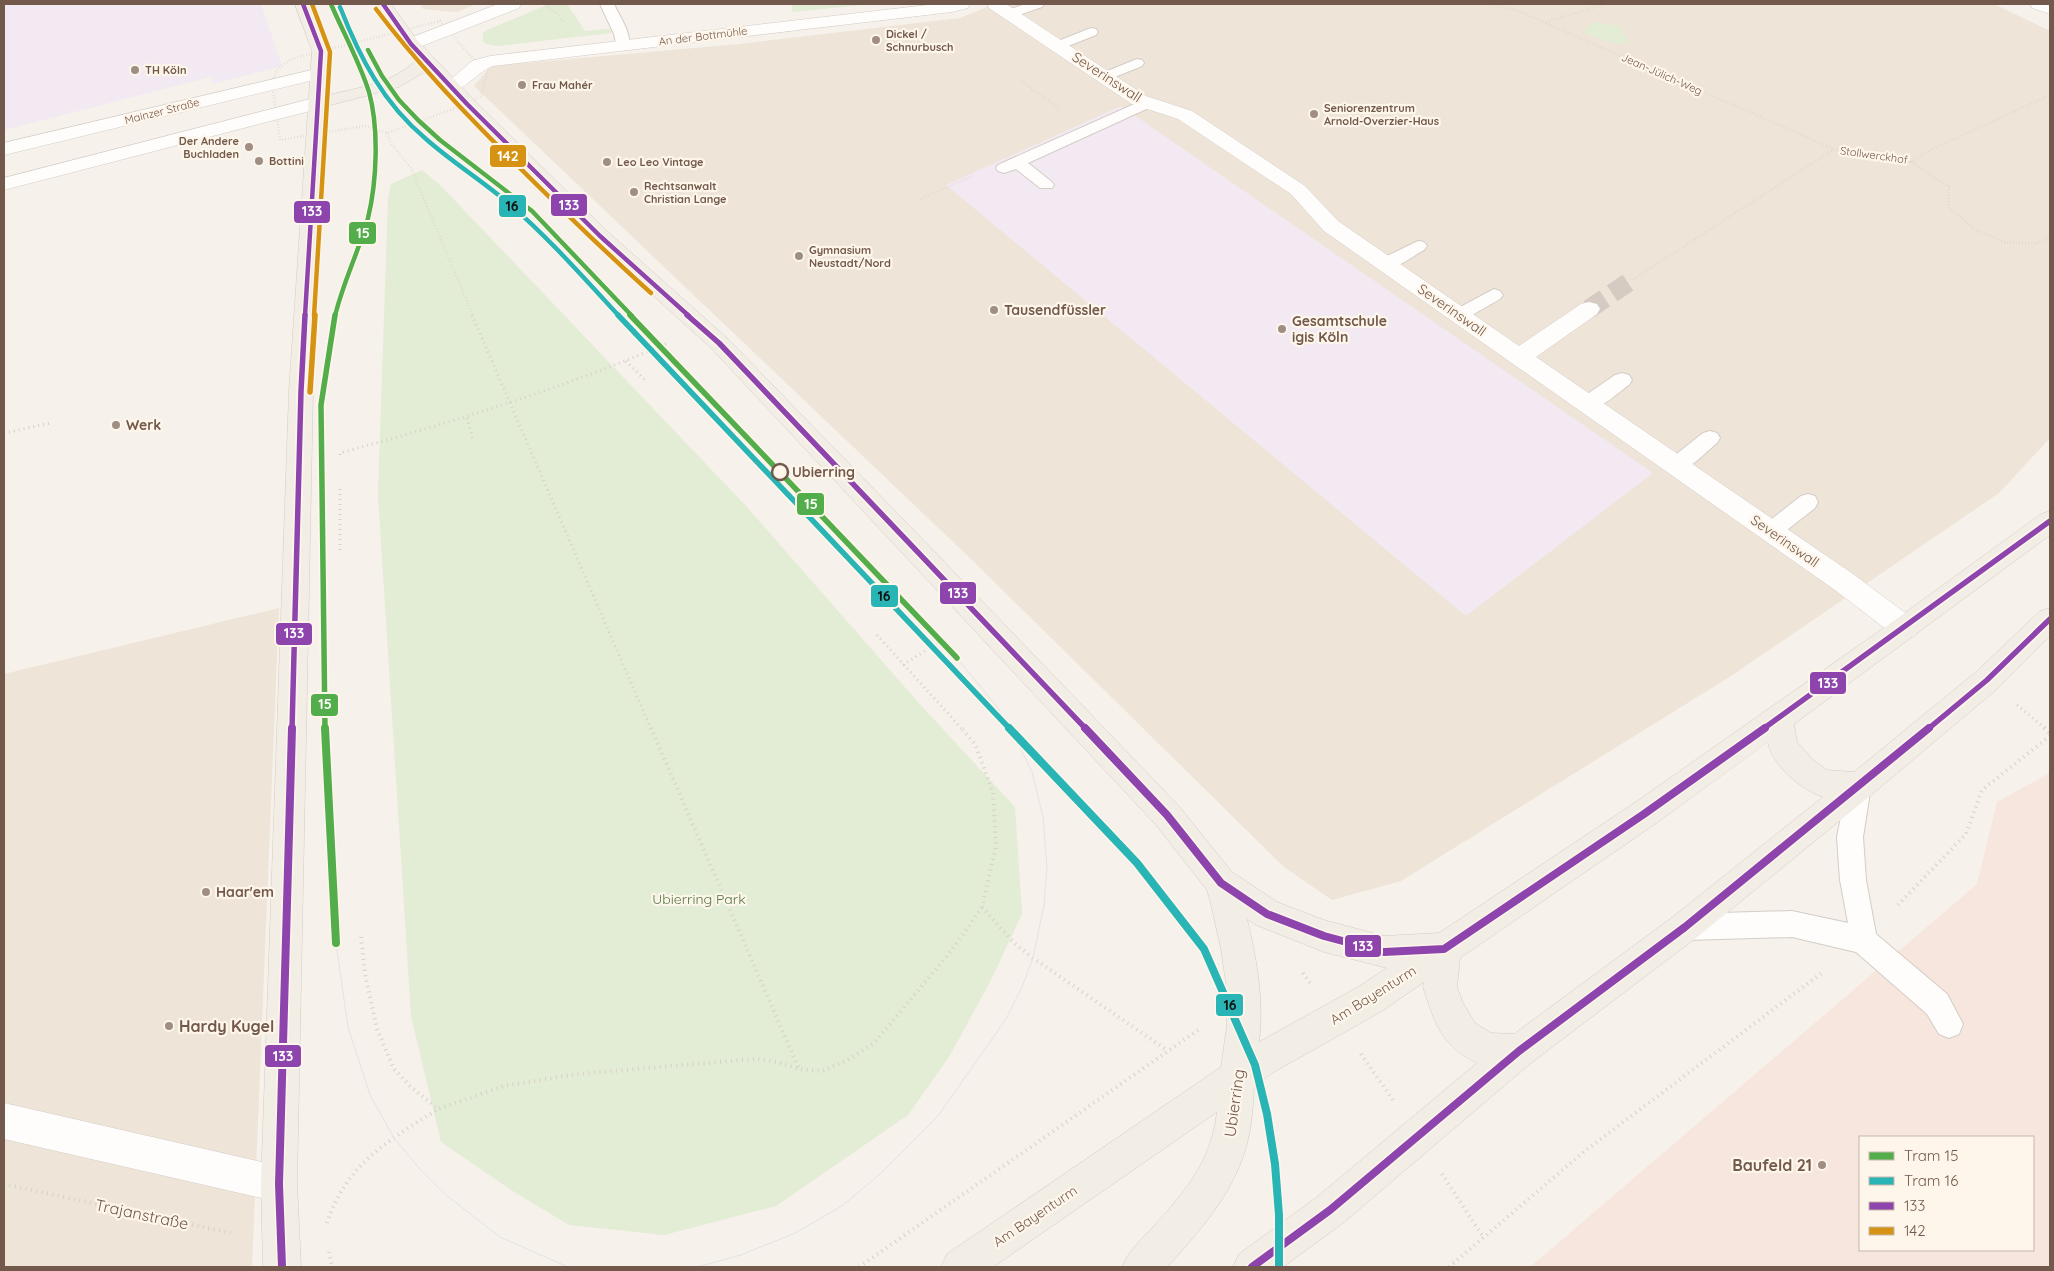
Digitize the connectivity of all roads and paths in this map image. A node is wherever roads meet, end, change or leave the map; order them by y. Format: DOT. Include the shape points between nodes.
graph roads {
  1 [pos="303,4"];
  2 [pos="383,4"];
  3 [pos="513,4"];
  4 [pos="607,4"];
  5 [pos="962,4"];
  6 [pos="1036,4"];
  7 [pos="1489,4"];
  8 [pos="1605,4"];
  9 [pos="2038,4"];
  10 [pos="1002,9"];
  11 [pos="2050,9"];
  12 [pos="1545,23"];
  13 [pos="1091,32"];
  14 [pos="406,37"];
  15 [pos="622,46"];
  16 [pos="1058,46"];
  17 [pos="321,51"];
  18 [pos="427,60"];
  19 [pos="1138,63"];
  20 [pos="320,73"];
  21 [pos="1105,77"];
  22 [pos="1022,82"];
  23 [pos="452,86"];
  24 [pos="2050,95"];
  25 [pos="1148,103"];
  26 [pos="318,104"];
  27 [pos="467,104"];
  28 [pos="1089,129"];
  29 [pos="4,149"];
  30 [pos="1834,149"];
  31 [pos="1911,162"];
  32 [pos="1010,165"];
  33 [pos="4,184"];
  34 [pos="1046,185"];
  35 [pos="920,199"];
  36 [pos="2050,237"];
  37 [pos="1418,246"];
  38 [pos="1386,264"];
  39 [pos="1632,280"];
  40 [pos="1494,295"];
  41 [pos="1589,309"];
  42 [pos="1459,315"];
  43 [pos="702,327"];
  44 [pos="1519,357"];
  45 [pos="626,361"];
  46 [pos="1622,380"];
  47 [pos="646,381"];
  48 [pos="510,404"];
  49 [pos="1587,404"];
  50 [pos="467,418"];
  51 [pos="51,423"];
  52 [pos="4,434"];
  53 [pos="1710,438"];
  54 [pos="473,440"];
  55 [pos="340,453"];
  56 [pos="1676,465"];
  57 [pos="1808,502"];
  58 [pos="340,512"];
  59 [pos="2050,521"];
  60 [pos="1771,531"];
  61 [pos="340,551"];
  62 [pos="980,617"];
  63 [pos="2046,623"];
  64 [pos="1905,628"];
  65 [pos="877,635"];
  66 [pos="903,664"];
  67 [pos="1778,717"];
  68 [pos="2050,736"];
  69 [pos="1859,786"];
  70 [pos="1221,884"];
  71 [pos="982,906"];
  72 [pos="1685,927"];
  73 [pos="361,937"];
  74 [pos="1864,941"];
  75 [pos="1444,949"];
  76 [pos="1949,1024"];
  77 [pos="1519,1051"];
  78 [pos="799,1069"];
  79 [pos="1237,1079"];
  80 [pos="438,1109"];
  81 [pos="4,1121"];
  82 [pos="4,1184"];
  83 [pos="279,1184"];
  84 [pos="327,1230"];
  85 [pos="327,1245"];
  86 [pos="281,1256"];
  87 [pos="332,1267"];
  88 [pos="859,1267"];
  89 [pos="960,1267"];
  90 [pos="1141,1267"];
  91 [pos="1252,1267"];
  92 [pos="1449,1267"];
  1 -- 17 [label="main road"];
  2 -- 14 [label="main road, Ubierring"];
  3 -- 14 [label="street"];
  4 -- 15 [label="lane" via="621,34"];
  5 -- 15 [label="street, An der Bottmühle"];
  6 -- 10 [label="lane"];
  7 -- 12 [label="path, Jean-Jülich-Weg" via="1516,10"];
  8 -- 12 [label="path"];
  9 -- 11 [label="street"];
  10 -- 16 [label="street, Severinswall"];
  12 -- 30 [label="path, Jean-Jülich-Weg"];
  13 -- 16 [label="lane"];
  14 -- 17 [label="path"];
  14 -- 18 [label="main road, Ubierring"];
  15 -- 23 [label="street, An der Bottmühle" via="490,61"];
  16 -- 21 [label="street, Severinswall"];
  17 -- 20 [label="main road"];
  18 -- 23 [label="main road, Ubierring"];
  18 -- 26 [label="main road" via="411,75 387,85"];
  19 -- 21 [label="lane"];
  20 -- 26 [label="main road"];
  20 -- 29 [label="street, Mainzer Straße"];
  21 -- 25 [label="street, Severinswall"];
  22 -- 28 [label="path"];
  23 -- 27 [label="main road, Ubierring"];
  24 -- 31 [label="path, Stollwerckhof" via="1930,150"];
  25 -- 28 [label="lane"];
  25 -- 38 [label="street, Severinswall" via="1184,116 1298,190 1331,226"];
  26 -- 33 [label="street"];
  26 -- 83 [label="main road" via="301,391"];
  27 -- 43 [label="main road, Ubierring" via="600,236"];
  27 -- 48 [label="path" via="387,133 411,168"];
  28 -- 32 [label="lane"];
  30 -- 31 [label="path, Stollwerckhof"];
  30 -- 39 [label="path, Stollwerckhof"];
  31 -- 36 [label="path" via="1949,187 1948,206 1974,230 2004,242 2035,244"];
  32 -- 34 [label="lane"];
  32 -- 35 [label="path" via="994,167"];
  37 -- 38 [label="lane"];
  38 -- 42 [label="street, Severinswall"];
  40 -- 42 [label="lane"];
  41 -- 44 [label="street"];
  42 -- 44 [label="street, Severinswall"];
  43 -- 45 [label="path"];
  43 -- 62 [label="main road, Ubierring"];
  44 -- 49 [label="street, Severinswall"];
  45 -- 47 [label="path"];
  45 -- 48 [label="path"];
  46 -- 49 [label="lane"];
  48 -- 50 [label="path"];
  48 -- 78 [label="path"];
  49 -- 56 [label="street, Severinswall"];
  50 -- 54 [label="path"];
  50 -- 55 [label="path"];
  51 -- 52 [label="path"];
  53 -- 56 [label="lane"];
  56 -- 60 [label="street, Severinswall"];
  57 -- 60 [label="lane"];
  58 -- 61 [label="path"];
  59 -- 64 [label="main road, Am Bayenturm"];
  60 -- 64 [label="street, Severinswall"];
  62 -- 66 [label="path"];
  62 -- 70 [label="main road, Ubierring" via="1167,815"];
  63 -- 69 [label="main road" via="1988,680"];
  64 -- 67 [label="main road, Am Bayenturm"];
  65 -- 66 [label="path"];
  66 -- 71 [label="path" via="975,744 993,793 996,846"];
  67 -- 69 [label="main road" via="1783,747 1802,768 1822,783"];
  67 -- 75 [label="main road, Am Bayenturm" via="1644,814"];
  68 -- 74 [label="path" via="1982,790 1966,834"];
  69 -- 72 [label="main road"];
  69 -- 74 [label="lane" via="1850,837 1853,880"];
  70 -- 75 [label="main road, Ubierring" via="1267,914 1324,936 1384,952"];
  70 -- 79 [label="main road, Ubierring" via="1237,937 1244,1000 1243,1043"];
  71 -- 78 [label="path" via="952,950 874,1043 848,1060 822,1071"];
  71 -- 88 [label="path" via="1014,943 1033,958 1168,1051"];
  72 -- 74 [label="lane" via="1792,924"];
  72 -- 77 [label="main road"];
  73 -- 80 [label="path" via="377,1029 394,1069"];
  74 -- 76 [label="lane" via="1937,1004"];
  74 -- 92 [label="path" via="1586,1150"];
  75 -- 77 [label="main road" via="1440,987 1448,1013 1463,1035 1487,1050"];
  75 -- 79 [label="main road, Am Bayenturm" via="1370,999 1262,1060"];
  77 -- 91 [label="main road" via="1330,1210"];
  78 -- 80 [label="path" via="755,1059 577,1074 504,1086"];
  79 -- 89 [label="main road, Am Bayenturm"];
  79 -- 90 [label="main road, Ubierring" via="1234,1122 1225,1155 1202,1195"];
  80 -- 84 [label="path" via="365,1160 344,1183 332,1204"];
  81 -- 83 [label="street"];
  82 -- 86 [label="path, Trajanstraße"];
  83 -- 86 [label="main road"];
  85 -- 87 [label="path"];
}
